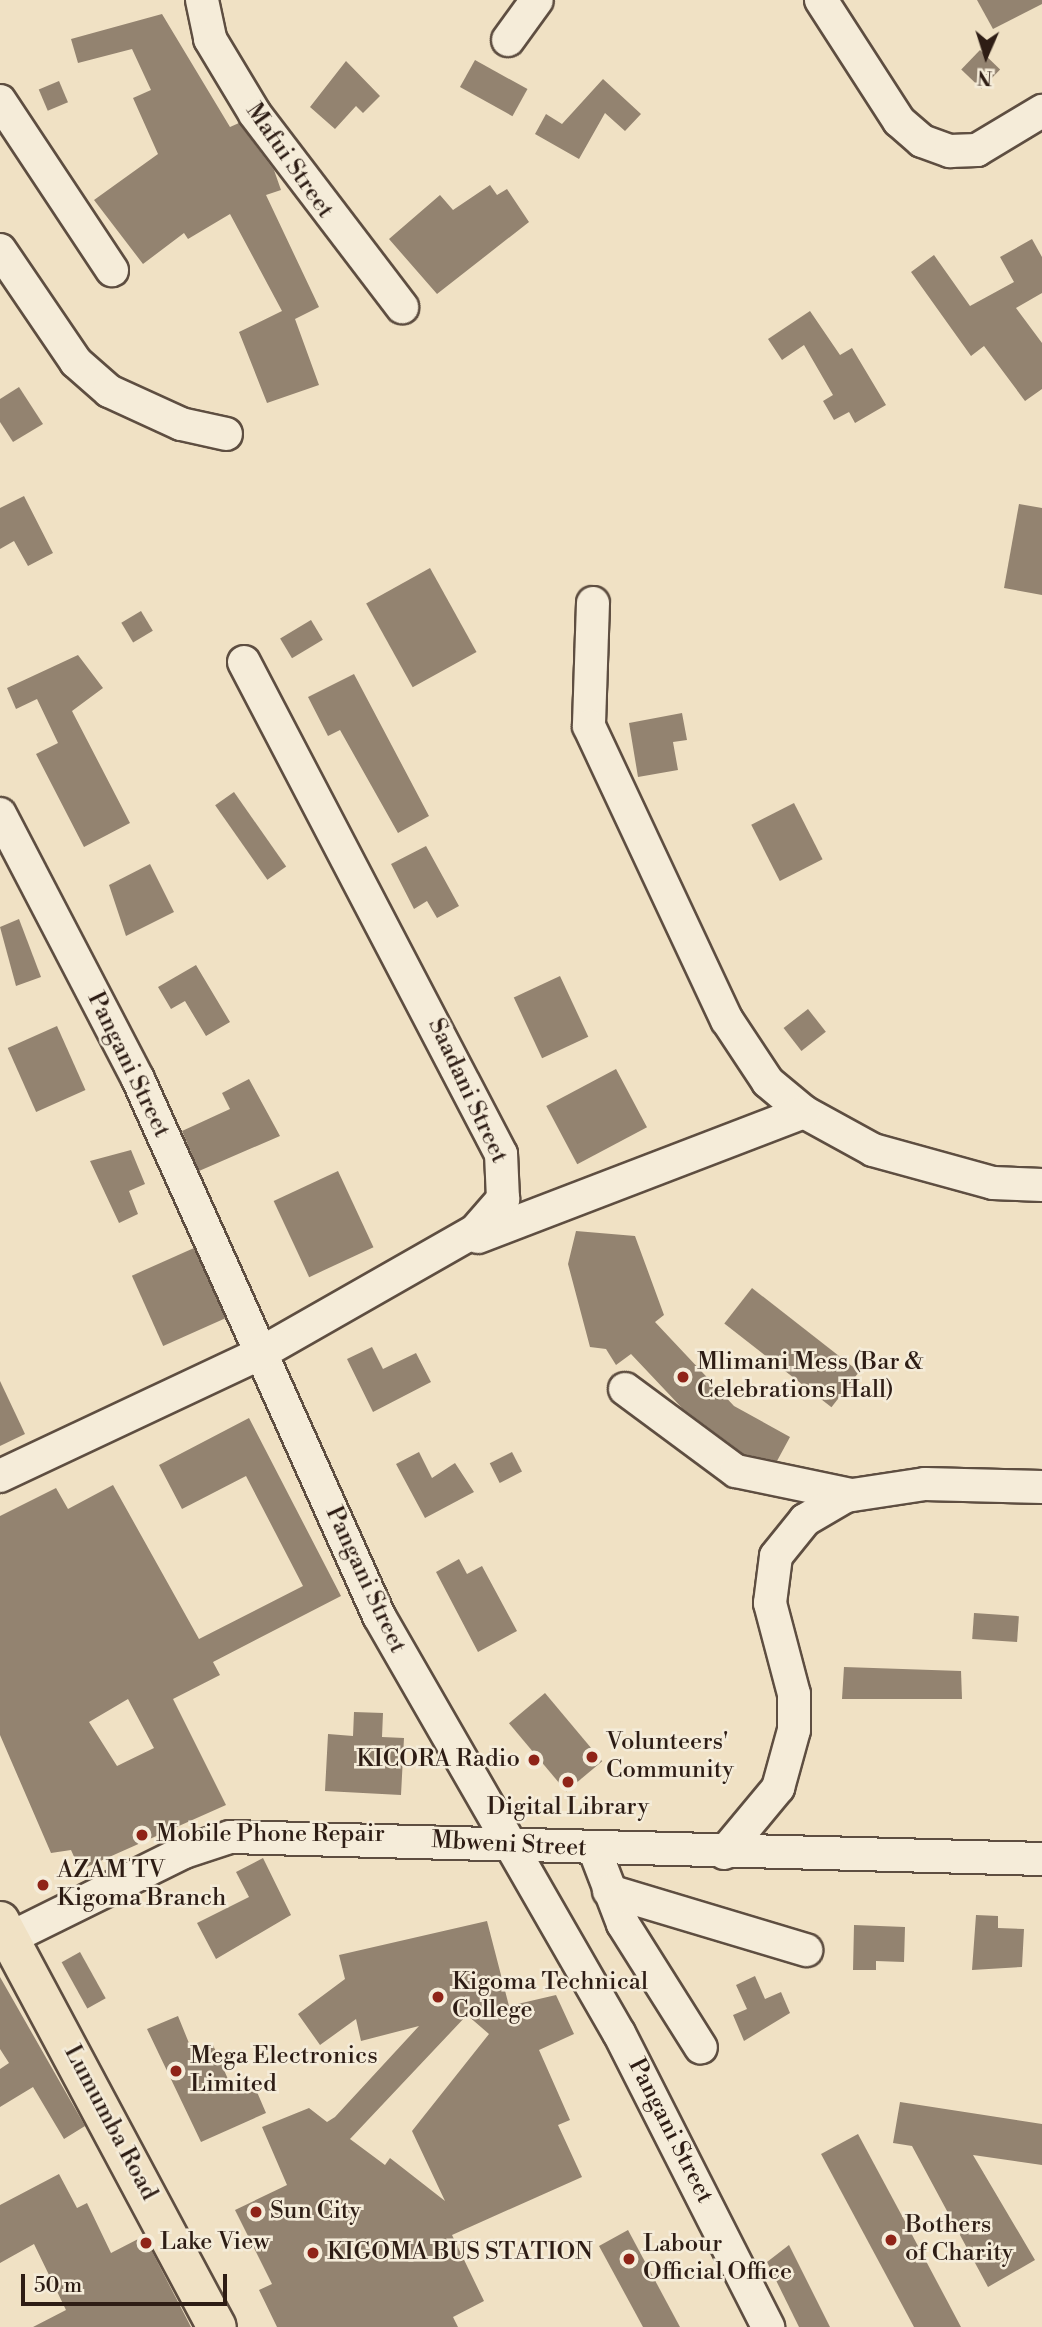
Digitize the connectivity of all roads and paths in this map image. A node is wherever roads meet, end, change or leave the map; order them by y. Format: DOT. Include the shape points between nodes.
graph roads {
  1 [pos="202,0"];
  2 [pos="537,0"];
  3 [pos="821,0"];
  4 [pos="508,40"];
  5 [pos="0,101"];
  6 [pos="1042,111"];
  7 [pos="0,250"];
  8 [pos="112,270"];
  9 [pos="402,307"];
  10 [pos="226,434"];
  11 [pos="593,603"];
  12 [pos="244,662"];
  13 [pos="0,814"];
  14 [pos="804,1112"];
  15 [pos="1042,1185"];
  16 [pos="443,1252"];
  17 [pos="261,1353"];
  18 [pos="625,1389"];
  19 [pos="0,1476"];
  20 [pos="1042,1487"];
  21 [pos="851,1495"];
  22 [pos="511,1844"];
  23 [pos="594,1851"];
  24 [pos="724,1853"];
  25 [pos="1042,1859"];
  26 [pos="609,1891"];
  27 [pos="3,1934"];
  28 [pos="806,1950"];
  29 [pos="701,2048"];
  30 [pos="217,2327"];
  31 [pos="768,2327"];
  1 -- 9 [label="street, Mafui Street" via="210,39 256,114"];
  2 -- 4 [label="street"];
  3 -- 6 [label="street" via="899,121 922,141 977,150"];
  5 -- 8 [label="street"];
  7 -- 10 [label="street" via="76,362 109,391 181,424"];
  11 -- 14 [label="street" via="589,726 727,1020 768,1082"];
  12 -- 16 [label="street, Saadani Street" via="501,1154 505,1185 497,1212"];
  13 -- 17 [label="street, Pangani Street" via="138,1079"];
  14 -- 15 [label="street" via="873,1150 937,1171"];
  14 -- 16 [label="street" via="607,1182"];
  16 -- 17 [label="street, Saadani Street"];
  17 -- 19 [label="street, Saadani Street"];
  17 -- 22 [label="street, Pangani Street" via="379,1616"];
  18 -- 21 [label="street" via="736,1471"];
  20 -- 21 [label="street" via="925,1485"];
  21 -- 24 [label="street" via="805,1520 776,1556 770,1603 794,1694 794,1730 778,1788"];
  22 -- 23 [label="street, Mbweni Street"];
  22 -- 27 [label="street, Mbweni Street" via="230,1837 184,1852"];
  22 -- 31 [label="street, Pangani Street" via="668,2126"];
  23 -- 24 [label="street, Mbweni Street"];
  23 -- 26 [label="street"];
  24 -- 25 [label="street, Mbweni Street"];
  26 -- 28 [label="street"];
  26 -- 29 [label="street" via="645,1964"];
  27 -- 30 [label="main road, Lumumba Road"];
}
